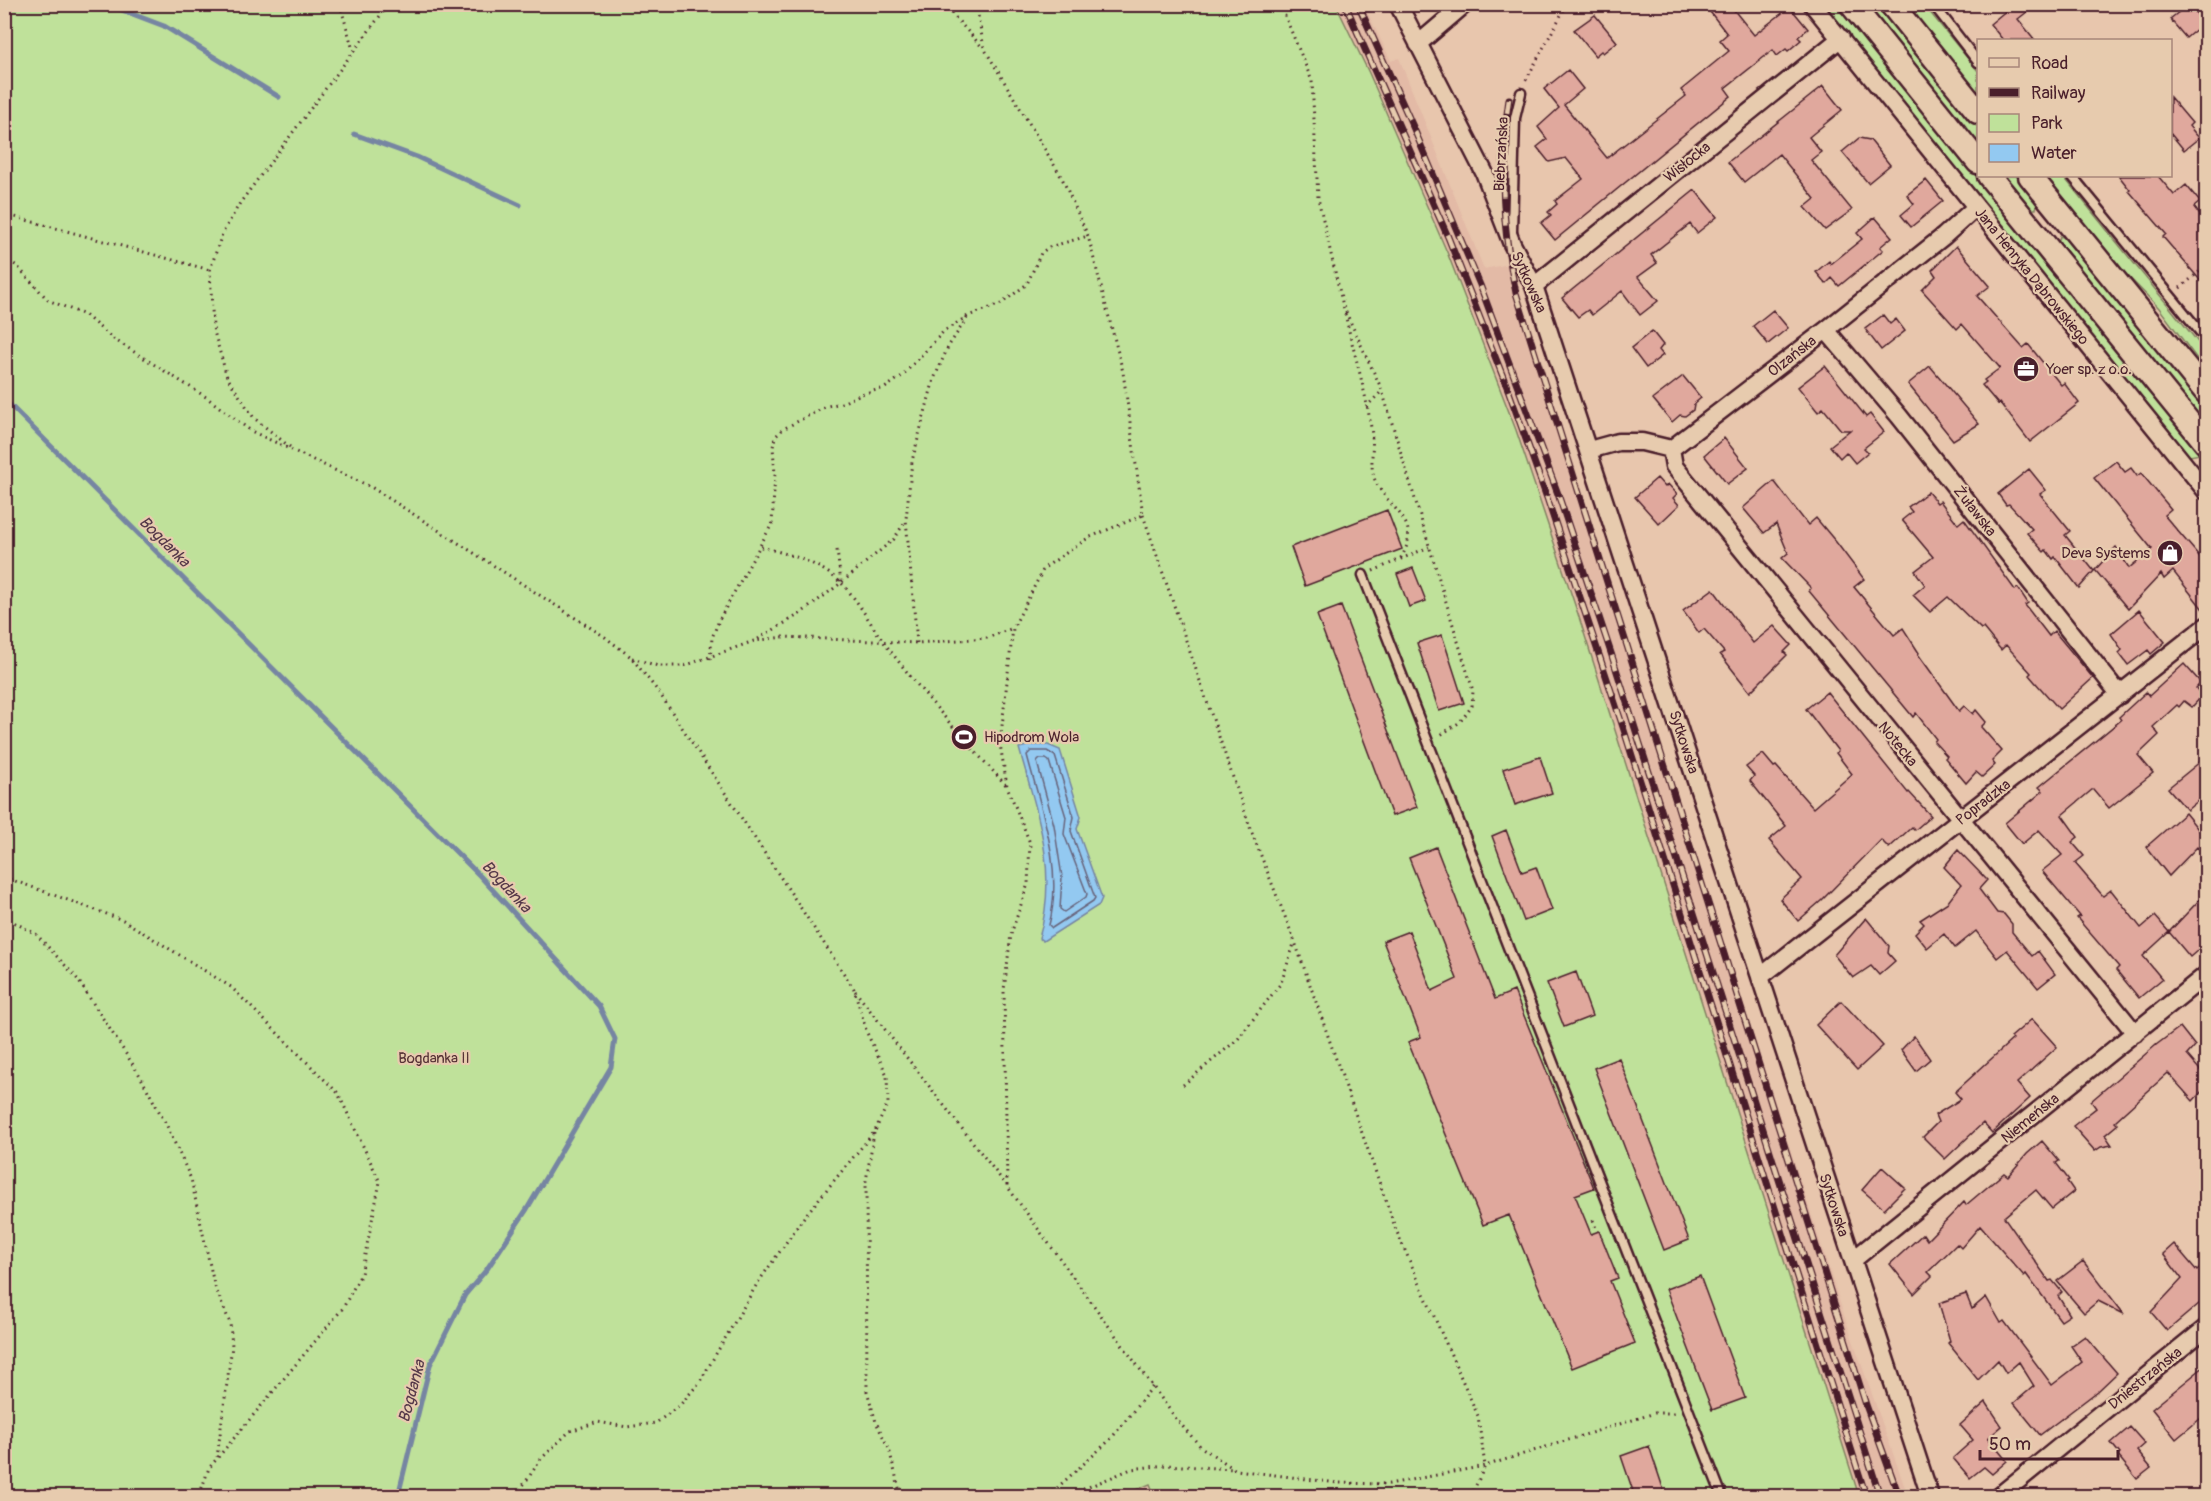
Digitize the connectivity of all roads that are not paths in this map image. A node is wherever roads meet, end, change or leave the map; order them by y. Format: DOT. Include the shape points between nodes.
graph roads {
  1 [pos="1398,4"];
  2 [pos="1465,4"];
  3 [pos="1812,4"];
  4 [pos="1851,4"];
  5 [pos="1891,4"];
  6 [pos="1933,4"];
  7 [pos="1841,38"];
  8 [pos="1419,44"];
  9 [pos="1977,61"];
  10 [pos="1521,93"];
  11 [pos="1977,111"];
  12 [pos="1977,161"];
  13 [pos="1990,177"];
  14 [pos="2031,177"];
  15 [pos="2073,177"];
  16 [pos="1976,207"];
  17 [pos="1512,244"];
  18 [pos="1534,286"];
  19 [pos="1826,330"];
  20 [pos="2206,339"];
  21 [pos="2206,392"];
  22 [pos="2206,443"];
  23 [pos="1671,449"];
  24 [pos="1589,450"];
  25 [pos="2206,491"];
  26 [pos="1363,575"];
  27 [pos="2206,626"];
  28 [pos="2121,695"];
  29 [pos="1960,820"];
  30 [pos="2206,975"];
  31 [pos="1760,978"];
  32 [pos="2135,1033"];
  33 [pos="1852,1260"];
  34 [pos="2206,1328"];
  35 [pos="1722,1497"];
  36 [pos="1930,1497"];
  37 [pos="1999,1497"];
  1 -- 8 [label="street, Sytkowska"];
  2 -- 8 [label="street"];
  3 -- 7 [label="street, Jana Henryka Dąbrowskiego"];
  4 -- 12 [label="main road"];
  5 -- 11 [label="main road"];
  6 -- 9 [label="lane"];
  7 -- 16 [label="street, Jana Henryka Dąbrowskiego"];
  7 -- 18 [label="street, Wisłocka"];
  8 -- 17 [label="street, Sytkowska" via="1484,172"];
  10 -- 17 [label="lane, Biebrzańska" via="1515,118"];
  13 -- 22 [label="main road, Jana Henryka Dąbrowskiego"];
  14 -- 21 [label="main road"];
  15 -- 20 [label="lane"];
  16 -- 19 [label="street, Olzańska"];
  16 -- 25 [label="street, Jana Henryka Dąbrowskiego"];
  17 -- 18 [label="street, Sytkowska"];
  18 -- 24 [label="street, Sytkowska"];
  19 -- 23 [label="street, Olzańska"];
  19 -- 28 [label="street, Żuławska"];
  23 -- 24 [label="street" via="1642,442 1618,442"];
  23 -- 29 [label="street, Notecka" via="1674,466"];
  24 -- 31 [label="street, Sytkowska"];
  26 -- 35 [label="lane"];
  27 -- 28 [label="street, Popradzka"];
  28 -- 29 [label="street, Popradzka"];
  29 -- 31 [label="street, Popradzka"];
  29 -- 32 [label="street, Notecka"];
  30 -- 32 [label="street, Niemeńska"];
  31 -- 33 [label="street, Sytkowska"];
  32 -- 33 [label="street, Niemeńska"];
  33 -- 36 [label="street, Sytkowska"];
  34 -- 37 [label="street, Dniestrzańska"];
}
